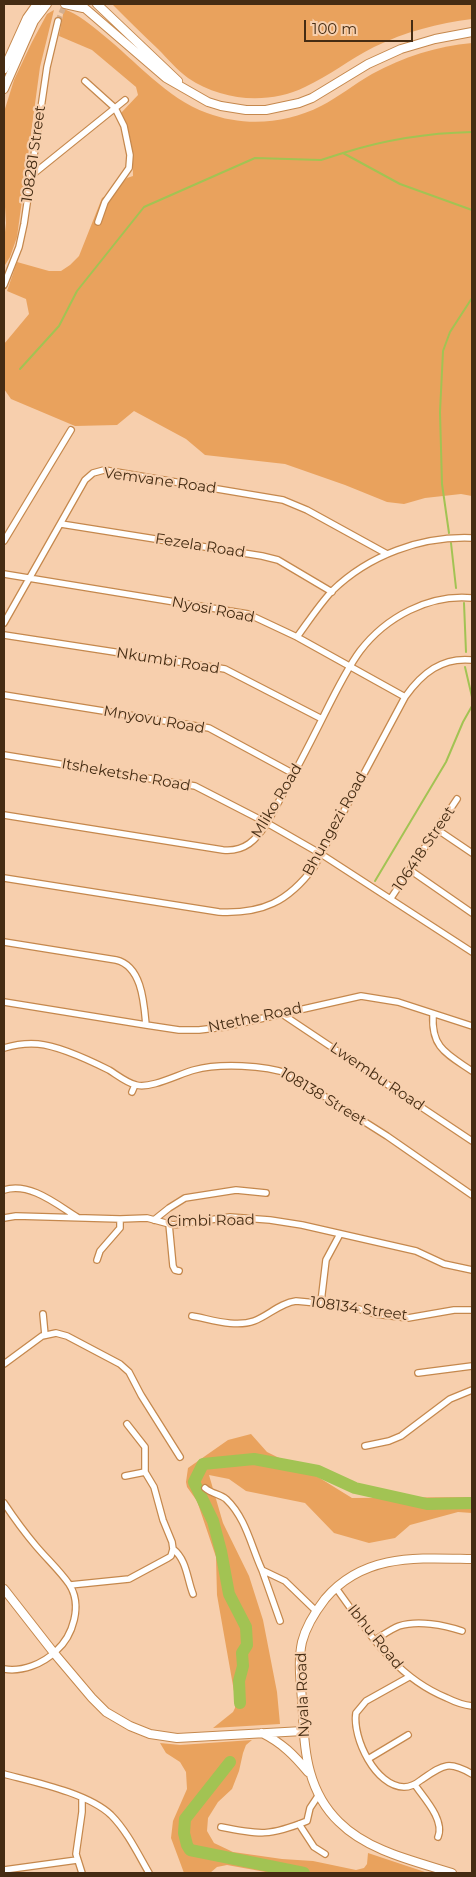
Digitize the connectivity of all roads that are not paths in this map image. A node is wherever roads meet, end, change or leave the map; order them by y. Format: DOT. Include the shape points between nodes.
graph roads {
  1 [pos="56,4"];
  2 [pos="65,4"];
  3 [pos="97,4"];
  4 [pos="42,5"];
  5 [pos="82,6"];
  6 [pos="58,21"];
  7 [pos="472,32"];
  8 [pos="4,69"];
  9 [pos="85,81"];
  10 [pos="181,85"];
  11 [pos="4,89"];
  12 [pos="125,100"];
  13 [pos="115,108"];
  14 [pos="32,175"];
  15 [pos="98,222"];
  16 [pos="4,285"];
  17 [pos="71,430"];
  18 [pos="61,524"];
  19 [pos="472,538"];
  20 [pos="4,541"];
  21 [pos="387,554"];
  22 [pos="4,574"];
  23 [pos="29,578"];
  24 [pos="332,592"];
  25 [pos="472,598"];
  26 [pos="4,623"];
  27 [pos="4,635"];
  28 [pos="297,637"];
  29 [pos="472,660"];
  30 [pos="350,667"];
  31 [pos="4,695"];
  32 [pos="405,697"];
  33 [pos="322,719"];
  34 [pos="4,755"];
  35 [pos="294,774"];
  36 [pos="457,799"];
  37 [pos="4,815"];
  38 [pos="267,823"];
  39 [pos="438,830"];
  40 [pos="472,853"];
  41 [pos="321,854"];
  42 [pos="410,870"];
  43 [pos="4,878"];
  44 [pos="391,898"];
  45 [pos="472,913"];
  46 [pos="4,942"];
  47 [pos="472,952"];
  48 [pos="4,1002"];
  49 [pos="282,1014"];
  50 [pos="433,1014"];
  51 [pos="146,1025"];
  52 [pos="472,1026"];
  53 [pos="4,1048"];
  54 [pos="472,1071"];
  55 [pos="135,1085"];
  56 [pos="132,1092"];
  57 [pos="472,1141"];
  58 [pos="4,1190"];
  59 [pos="266,1193"];
  60 [pos="472,1195"];
  61 [pos="77,1217"];
  62 [pos="4,1218"];
  63 [pos="120,1219"];
  64 [pos="154,1220"];
  65 [pos="169,1224"];
  66 [pos="340,1234"];
  67 [pos="97,1260"];
  68 [pos="472,1270"];
  69 [pos="179,1271"];
  70 [pos="321,1302"];
  71 [pos="472,1310"];
  72 [pos="43,1314"];
  73 [pos="192,1316"];
  74 [pos="44,1335"];
  75 [pos="4,1364"];
  76 [pos="472,1366"];
  77 [pos="418,1373"];
  78 [pos="472,1390"];
  79 [pos="127,1424"];
  80 [pos="365,1446"];
  81 [pos="180,1456"];
  82 [pos="145,1472"];
  83 [pos="125,1476"];
  84 [pos="206,1488"];
  85 [pos="4,1503"];
  86 [pos="173,1549"];
  87 [pos="472,1559"];
  88 [pos="262,1570"];
  89 [pos="70,1585"];
  90 [pos="336,1588"];
  91 [pos="4,1589"];
  92 [pos="192,1594"];
  93 [pos="316,1611"];
  94 [pos="280,1622"];
  95 [pos="462,1631"];
  96 [pos="375,1640"];
  97 [pos="54,1653"];
  98 [pos="4,1669"];
  99 [pos="4,1674"];
  100 [pos="409,1677"];
  101 [pos="472,1706"];
  102 [pos="303,1731"];
  103 [pos="262,1733"];
  104 [pos="408,1735"];
  105 [pos="368,1759"];
  106 [pos="4,1774"];
  107 [pos="472,1774"];
  108 [pos="310,1776"];
  109 [pos="415,1785"];
  110 [pos="318,1796"];
  111 [pos="82,1798"];
  112 [pos="299,1824"];
  113 [pos="221,1826"];
  114 [pos="438,1837"];
  115 [pos="325,1854"];
  116 [pos="77,1860"];
  117 [pos="4,1870"];
  118 [pos="12,1871"];
  119 [pos="82,1873"];
  120 [pos="149,1873"];
  121 [pos="452,1873"];
  1 -- 4 [label="street"];
  2 -- 5 [label="street"];
  3 -- 10 [label="street"];
  4 -- 8 [label="street" via="27,18"];
  4 -- 11 [label="street"];
  5 -- 10 [label="street" via="166,78"];
  6 -- 14 [label="street, 108281 Street" via="47,67"];
  7 -- 10 [label="street" via="400,49 312,98 275,109 246,110 221,106"];
  9 -- 13 [label="street"];
  12 -- 13 [label="street"];
  13 -- 14 [label="street"];
  13 -- 15 [label="street" via="124,126 130,161 126,173 105,202"];
  14 -- 16 [label="street, 108281 Street" via="19,247"];
  17 -- 20 [label="street"];
  18 -- 21 [label="street, Vemvane Road" via="85,480 104,470 283,500"];
  18 -- 23 [label="street, Vemvane Road"];
  18 -- 24 [label="street, Fezela Road" via="278,560"];
  19 -- 21 [label="street" via="422,542"];
  21 -- 24 [label="street" via="355,572"];
  22 -- 23 [label="street, Nyosi Road"];
  23 -- 26 [label="street, Vemvane Road"];
  23 -- 28 [label="street, Nyosi Road" via="241,612"];
  24 -- 28 [label="street"];
  25 -- 30 [label="street, Mliko Road" via="443,599 406,612 378,631 360,650"];
  27 -- 33 [label="street, Nkumbi Road" via="233,672"];
  28 -- 30 [label="street, Nyosi Road"];
  29 -- 32 [label="street, Bhungezi Road" via="449,661 436,666 422,676"];
  30 -- 32 [label="street, Nyosi Road"];
  30 -- 33 [label="street, Mliko Road"];
  31 -- 35 [label="street, Mnyovu Road" via="209,728"];
  32 -- 41 [label="street, Bhungezi Road"];
  33 -- 35 [label="street, Mliko Road"];
  34 -- 38 [label="street, Itsheketshe Road" via="187,783"];
  35 -- 38 [label="street, Mliko Road"];
  36 -- 39 [label="street, 106418 Street"];
  37 -- 38 [label="street, Mliko Road" via="231,851 248,846"];
  38 -- 41 [label="street, Itsheketshe Road"];
  39 -- 40 [label="street"];
  39 -- 42 [label="street, 106418 Street"];
  41 -- 43 [label="street, Bhungezi Road" via="306,879 288,895 270,905 241,912 202,910"];
  41 -- 44 [label="street, Itsheketshe Road"];
  42 -- 44 [label="street, 106418 Street"];
  42 -- 45 [label="street"];
  44 -- 47 [label="street, Itsheketshe Road"];
  46 -- 51 [label="street" via="127,964 139,986"];
  48 -- 51 [label="street, Ntethe Road"];
  49 -- 50 [label="street, Ntethe Road" via="361,996 398,1002"];
  49 -- 51 [label="street, Ntethe Road" via="199,1030"];
  49 -- 57 [label="street, Lwembu Road"];
  50 -- 52 [label="street, Ntethe Road"];
  50 -- 54 [label="street" via="432,1030 438,1043 448,1055"];
  53 -- 55 [label="street" via="38,1044 108,1070"];
  55 -- 56 [label="street"];
  55 -- 60 [label="street, 108138 Street" via="153,1084 206,1068 253,1066 281,1071 387,1136"];
  58 -- 61 [label="street" via="18,1188 35,1192"];
  59 -- 64 [label="street" via="236,1190 185,1198"];
  61 -- 62 [label="street, Cimbi Road"];
  61 -- 63 [label="street, Cimbi Road"];
  63 -- 64 [label="street, Cimbi Road"];
  63 -- 67 [label="street" via="120,1228 100,1251"];
  64 -- 65 [label="street, Cimbi Road"];
  65 -- 66 [label="street, Cimbi Road" via="234,1217 302,1225"];
  65 -- 69 [label="street" via="173,1266"];
  66 -- 68 [label="street, Cimbi Road" via="416,1251 444,1264"];
  66 -- 70 [label="street" via="326,1260"];
  70 -- 71 [label="street, 108134 Street" via="408,1318"];
  70 -- 73 [label="street, 108134 Street" via="288,1303 248,1323"];
  72 -- 74 [label="street"];
  74 -- 75 [label="street"];
  74 -- 81 [label="street" via="63,1334 123,1366"];
  76 -- 77 [label="street"];
  78 -- 80 [label="street" via="450,1399 401,1436"];
  79 -- 82 [label="street" via="145,1448"];
  82 -- 83 [label="street"];
  82 -- 86 [label="street" via="154,1487"];
  84 -- 88 [label="street" via="224,1497 235,1510 248,1532"];
  85 -- 89 [label="street"];
  86 -- 89 [label="street" via="168,1558 129,1579"];
  86 -- 92 [label="street" via="186,1567"];
  87 -- 90 [label="street, Nyala Road" via="389,1561 359,1572"];
  88 -- 93 [label="street" via="281,1578"];
  88 -- 94 [label="street"];
  89 -- 97 [label="street" via="75,1603 73,1626 66,1642"];
  90 -- 93 [label="street, Nyala Road"];
  90 -- 96 [label="street, Ibhu Road"];
  91 -- 97 [label="street"];
  93 -- 102 [label="street, Nyala Road" via="302,1644"];
  95 -- 96 [label="street" via="437,1625 407,1624"];
  96 -- 100 [label="street, Ibhu Road"];
  97 -- 98 [label="street" via="20,1670"];
  97 -- 103 [label="street" via="106,1712 140,1731 177,1738"];
  98 -- 99 [label="street"];
  100 -- 101 [label="street, Ibhu Road" via="440,1695"];
  100 -- 105 [label="street" via="366,1701 356,1713 357,1734"];
  102 -- 103 [label="street"];
  102 -- 108 [label="street, Nyala Road"];
  103 -- 108 [label="street" via="289,1750"];
  104 -- 105 [label="street"];
  105 -- 109 [label="street" via="392,1784"];
  106 -- 111 [label="street"];
  107 -- 109 [label="street" via="446,1764"];
  108 -- 110 [label="street, Nyala Road"];
  109 -- 114 [label="street" via="438,1822"];
  110 -- 112 [label="street" via="310,1808 308,1819"];
  110 -- 121 [label="street, Nyala Road" via="340,1823 366,1841"];
  111 -- 116 [label="street"];
  111 -- 120 [label="street" via="114,1819"];
  112 -- 113 [label="street" via="267,1834"];
  112 -- 115 [label="street" via="311,1843"];
  116 -- 118 [label="street"];
  116 -- 119 [label="street"];
  117 -- 118 [label="street"];
}
